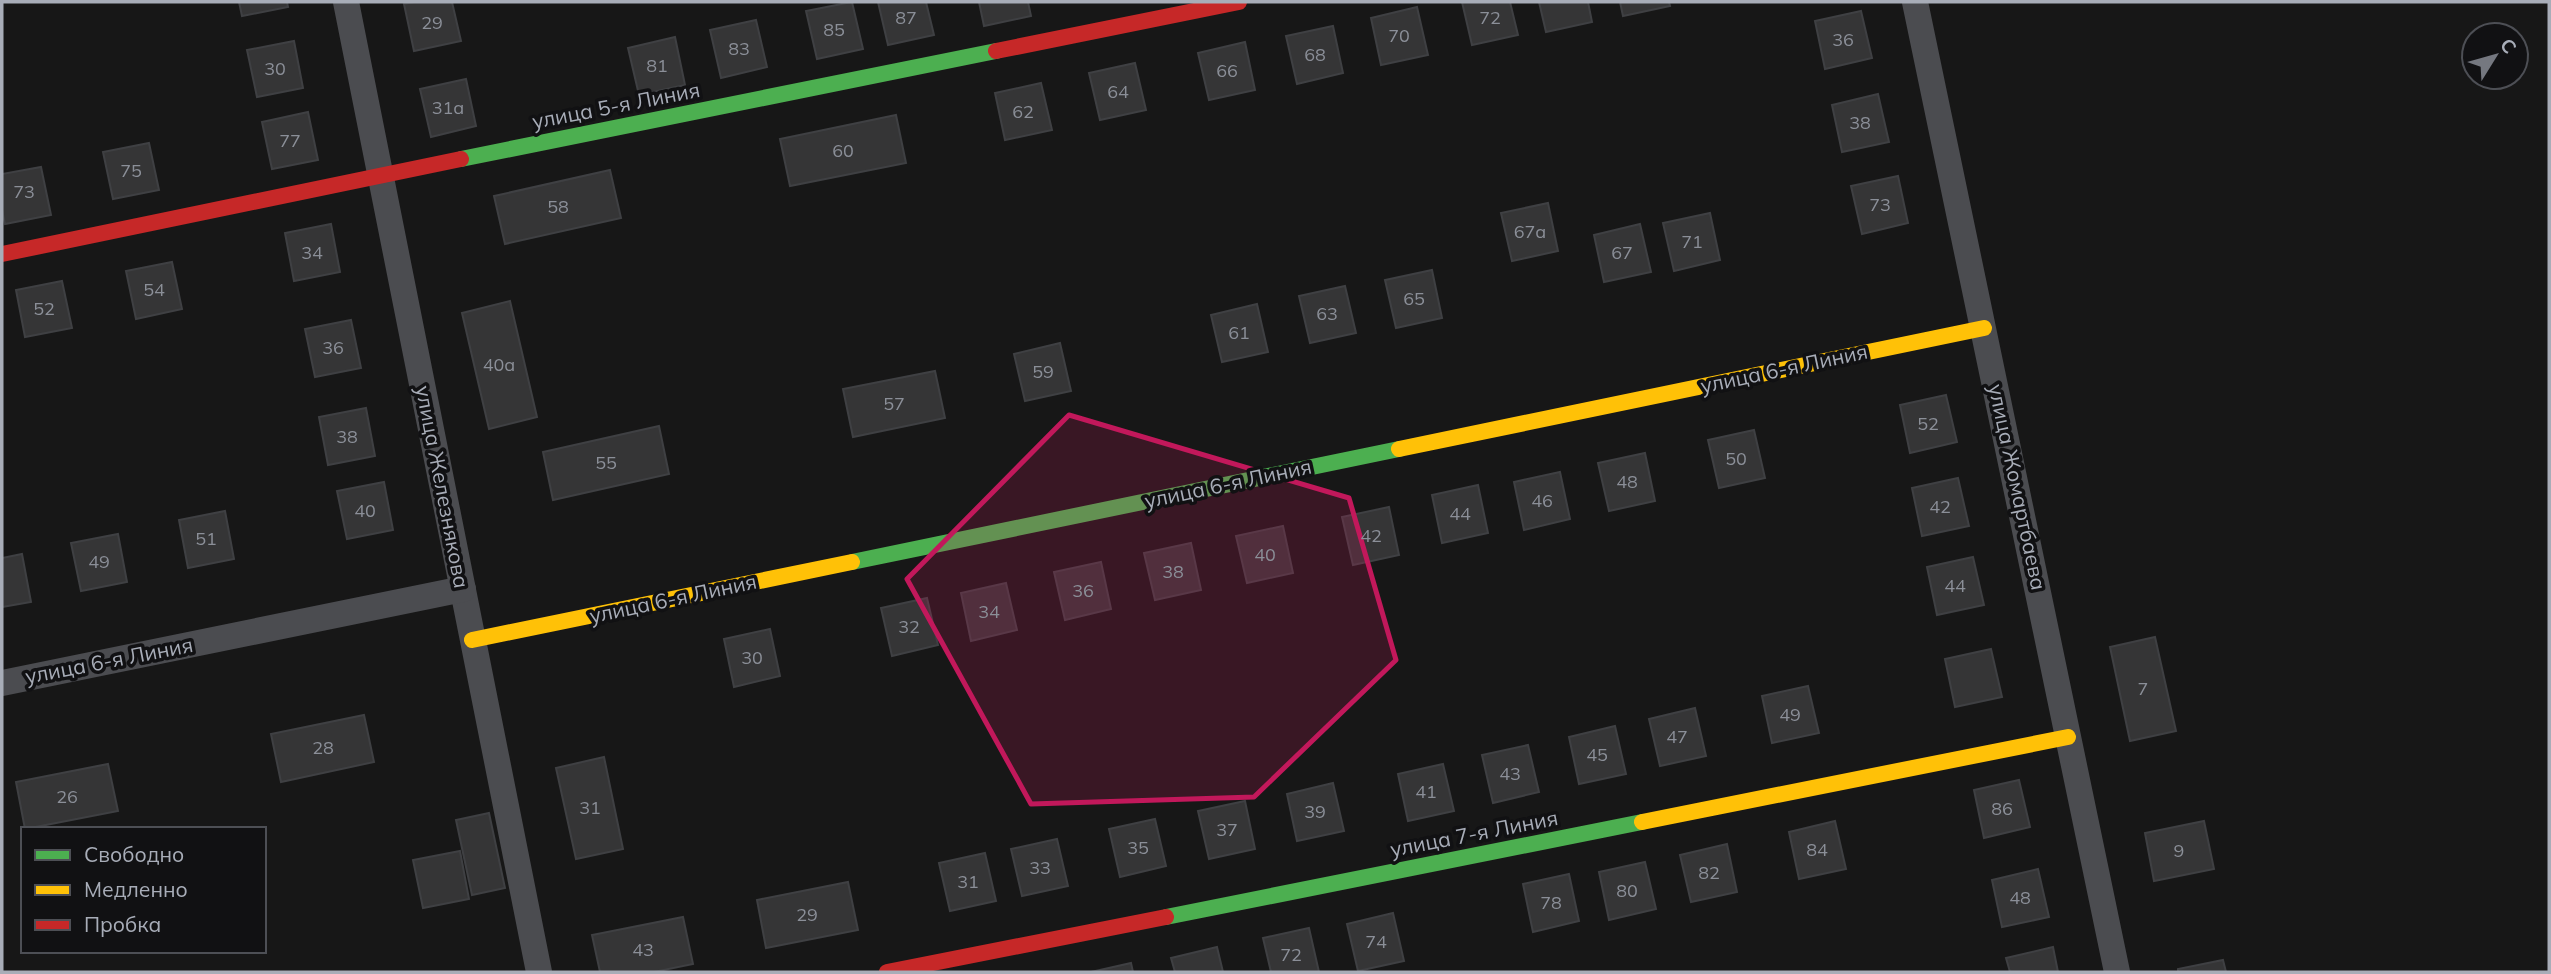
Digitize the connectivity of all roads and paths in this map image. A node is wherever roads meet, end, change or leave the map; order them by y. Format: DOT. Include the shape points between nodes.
graph roads {
  1 [pos="346,2"];
  2 [pos="1239,2"];
  3 [pos="1915,2"];
  4 [pos="380,175"];
  5 [pos="2,254"];
  6 [pos="1984,328"];
  7 [pos="463,589"];
  8 [pos="472,640"];
  9 [pos="2,683"];
  10 [pos="2068,737"];
  11 [pos="538,972"];
  12 [pos="887,972"];
  13 [pos="2117,972"];
  1 -- 4 [label="street, улица Железнякова"];
  2 -- 4 [label="street, улица 5-я Линия"];
  3 -- 6 [label="street, улица Жомартбаева"];
  4 -- 5 [label="street, улица 5-я Линия"];
  4 -- 7 [label="street, улица Железнякова"];
  6 -- 8 [label="street, улица 6-я Линия"];
  6 -- 10 [label="street, улица Жомартбаева"];
  7 -- 8 [label="street, улица Железнякова"];
  7 -- 9 [label="street, улица 6-я Линия"];
  8 -- 11 [label="street, улица Железнякова"];
  10 -- 12 [label="street, улица 7-я Линия"];
  10 -- 13 [label="street, улица Жомартбаева"];
}
